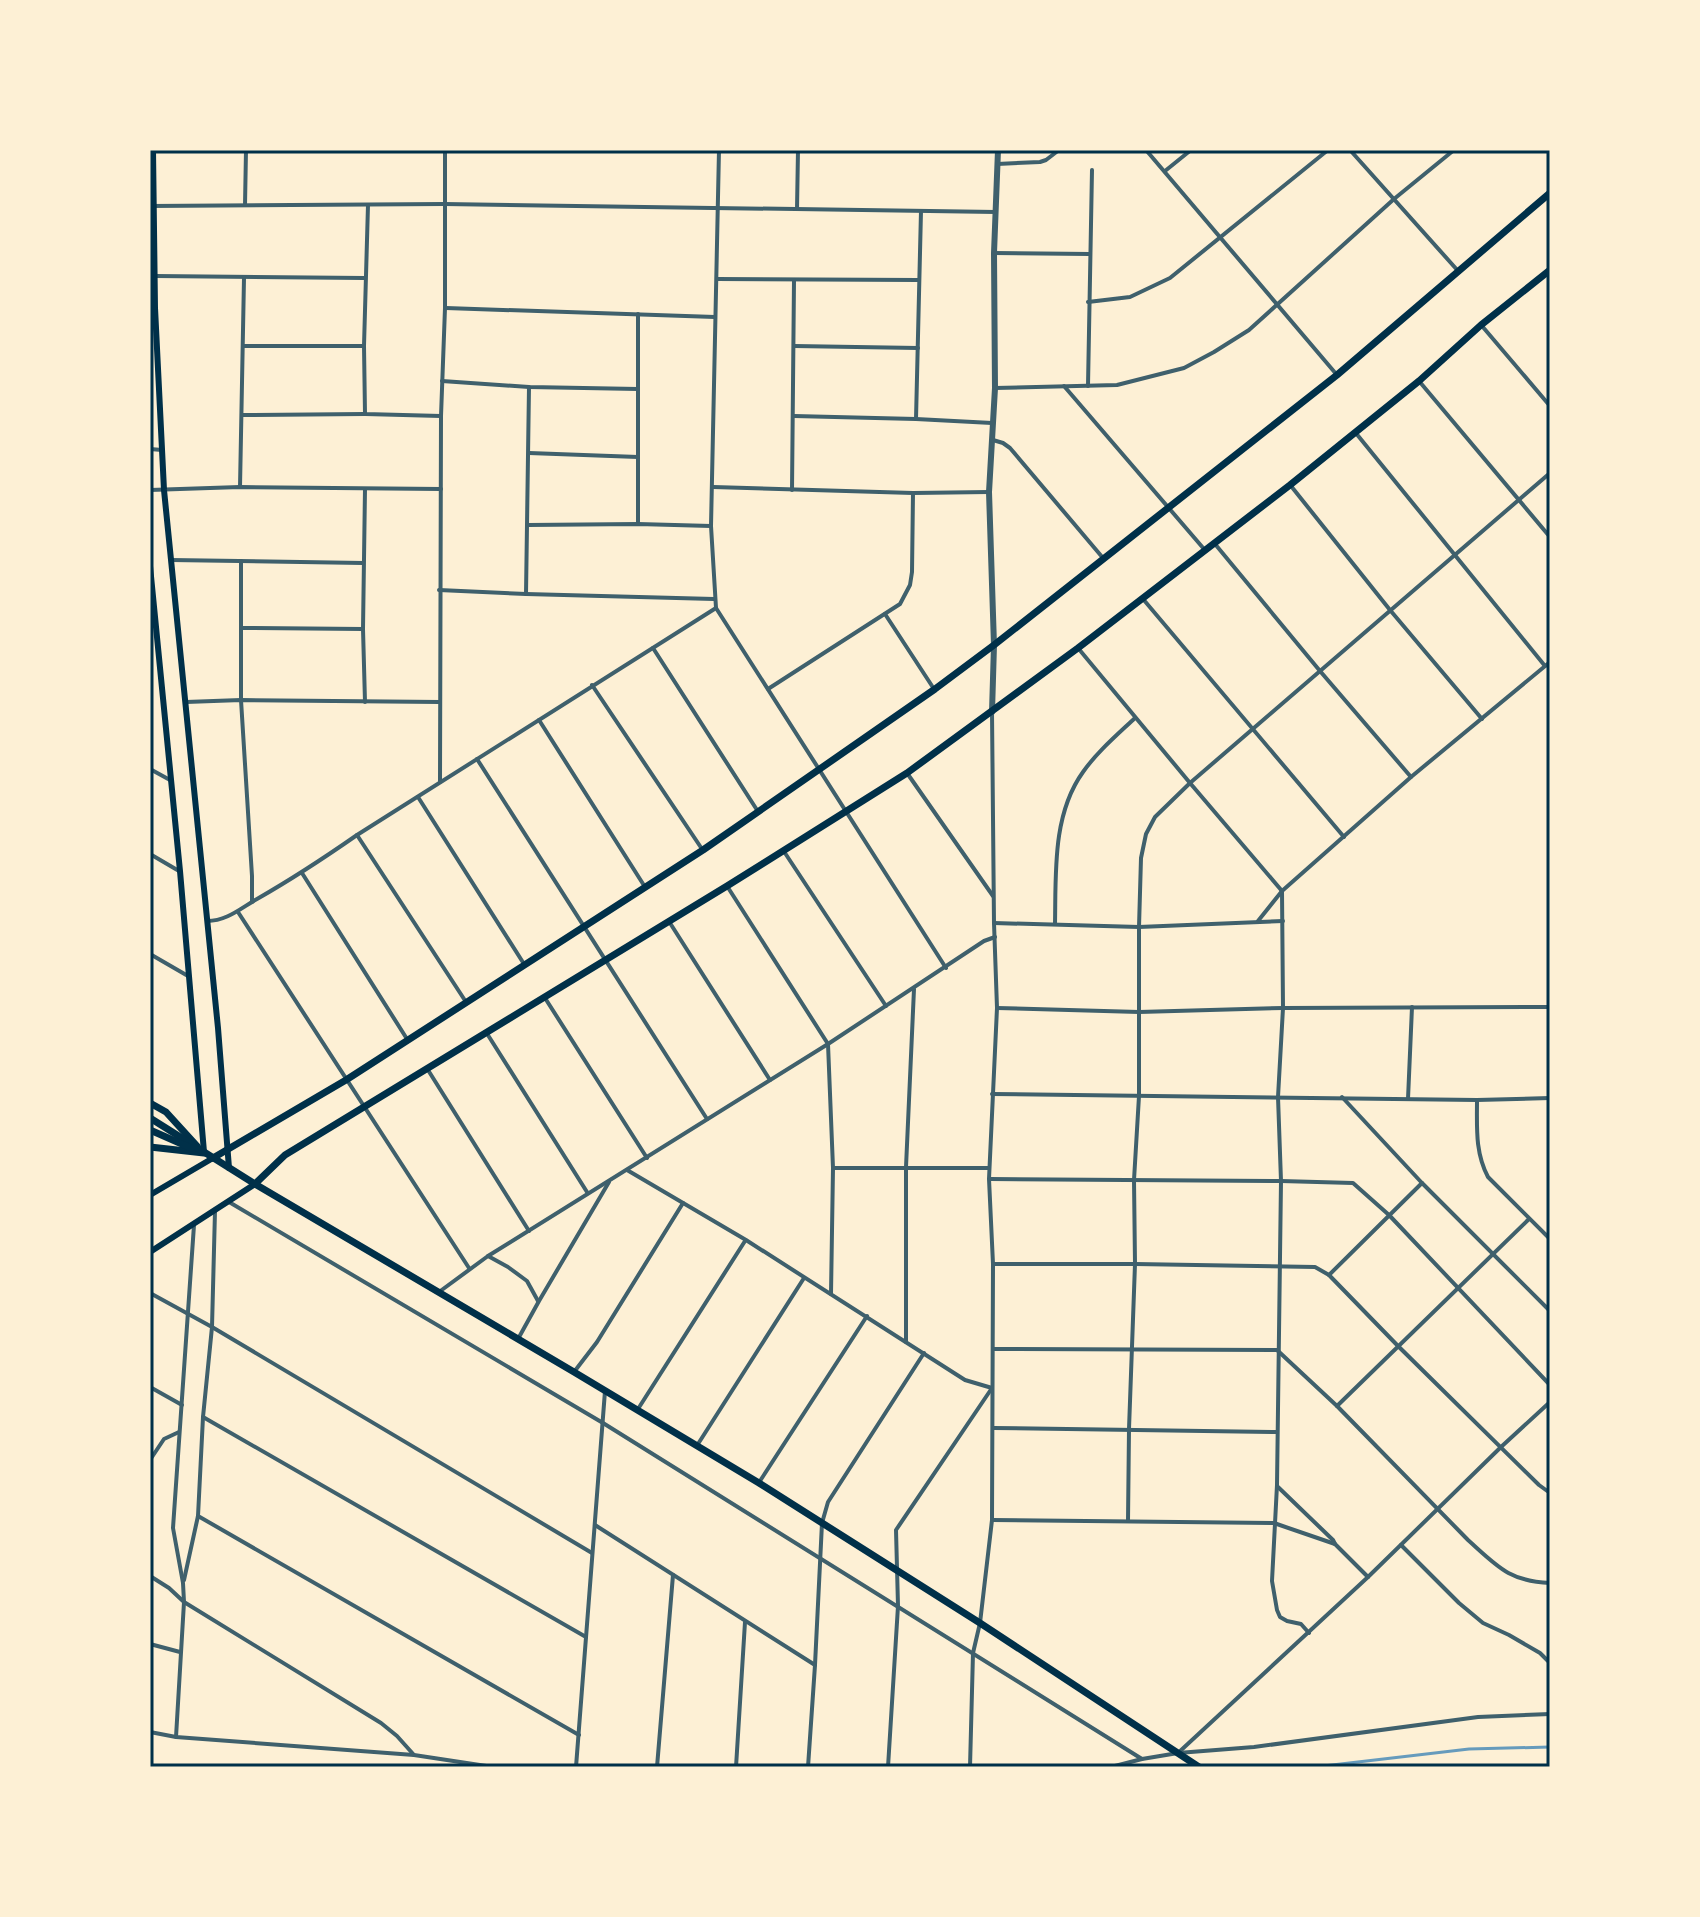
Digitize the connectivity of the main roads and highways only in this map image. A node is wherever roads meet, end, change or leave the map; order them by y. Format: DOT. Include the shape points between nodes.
graph roads {
  1 [pos="153,150"];
  2 [pos="1550,193"];
  3 [pos="152,206"];
  4 [pos="1549,273"];
  5 [pos="150,566"];
  6 [pos="151,584"];
  7 [pos="150,1103"];
  8 [pos="150,1118"];
  9 [pos="150,1130"];
  10 [pos="150,1147"];
  11 [pos="227,1150"];
  12 [pos="204,1153"];
  13 [pos="213,1158"];
  14 [pos="229,1168"];
  15 [pos="255,1184"];
  16 [pos="150,1195"];
  17 [pos="150,1252"];
  18 [pos="1199,1767"];
  1 -- 3 [label="main road"];
  2 -- 11 [label="main road" via="1337,375 935,689 703,850 346,1080"];
  3 -- 11 [label="main road" via="164,490"];
  4 -- 15 [label="main road" via="1215,544 907,773 285,1155"];
  5 -- 6 [label="main road"];
  6 -- 12 [label="main road"];
  7 -- 12 [label="main road" via="166,1112"];
  8 -- 12 [label="main road"];
  9 -- 12 [label="main road"];
  10 -- 12 [label="main road"];
  11 -- 13 [label="main road"];
  11 -- 14 [label="main road"];
  12 -- 13 [label="main road"];
  13 -- 14 [label="main road"];
  13 -- 16 [label="main road"];
  14 -- 15 [label="main road"];
  15 -- 17 [label="main road"];
  15 -- 18 [label="main road" via="759,1483"];
}
